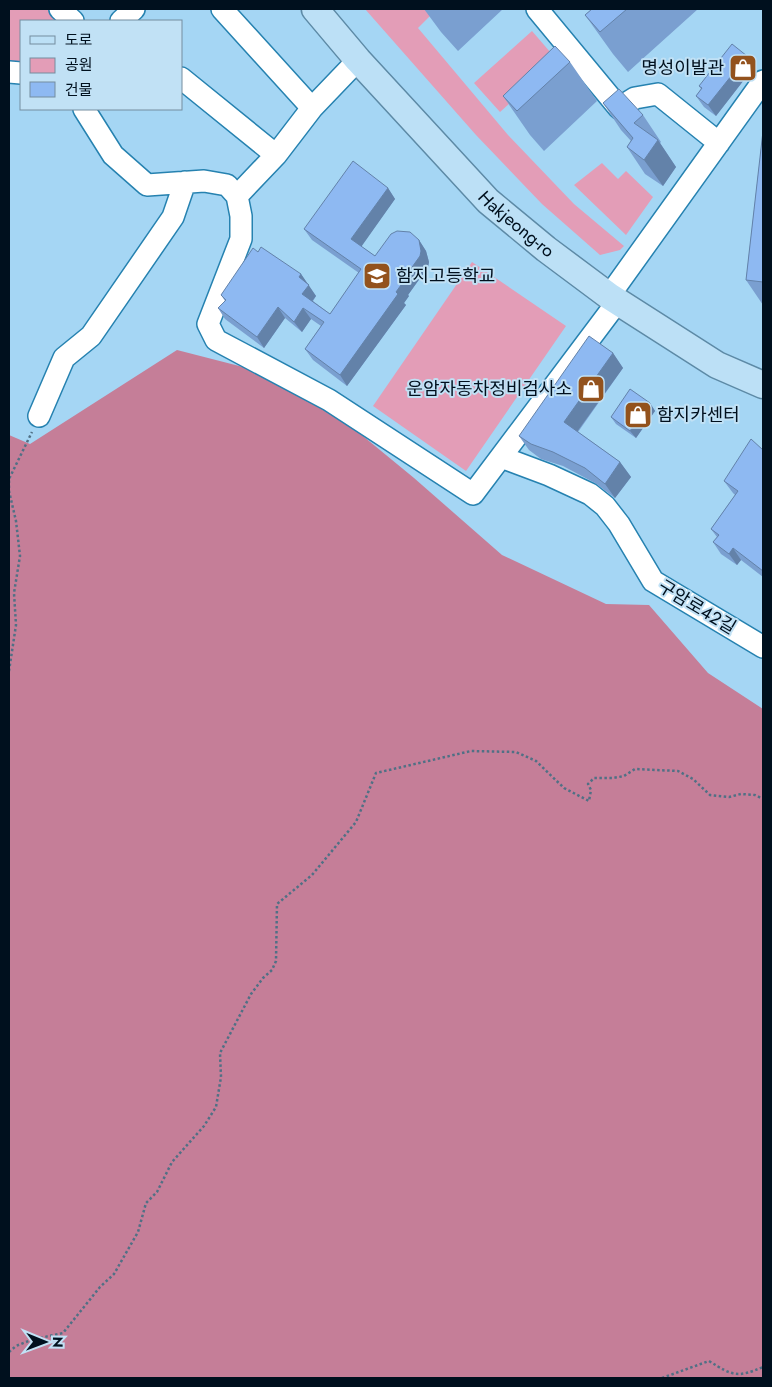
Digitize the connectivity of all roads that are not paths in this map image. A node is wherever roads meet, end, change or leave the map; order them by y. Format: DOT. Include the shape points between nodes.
graph roads {
  1 [pos="60,9"];
  2 [pos="134,9"];
  3 [pos="222,9"];
  4 [pos="315,9"];
  5 [pos="537,9"];
  6 [pos="72,20"];
  7 [pos="122,20"];
  8 [pos="358,60"];
  9 [pos="182,79"];
  10 [pos="763,81"];
  11 [pos="312,108"];
  12 [pos="85,110"];
  13 [pos="719,143"];
  14 [pos="276,155"];
  15 [pos="185,182"];
  16 [pos="237,196"];
  17 [pos="613,299"];
  18 [pos="763,385"];
  19 [pos="39,416"];
  20 [pos="501,457"];
  21 [pos="763,647"];
  1 -- 6 [label="street"];
  2 -- 7 [label="street"];
  3 -- 11 [label="street"];
  4 -- 8 [label="main road, Hakjeong-ro"];
  5 -- 13 [label="street" via="619,108 635,98 658,94"];
  8 -- 11 [label="street"];
  8 -- 17 [label="main road, Hakjeong-ro" via="488,201"];
  9 -- 14 [label="street"];
  10 -- 13 [label="street"];
  11 -- 14 [label="street"];
  12 -- 15 [label="street" via="113,155 147,185"];
  13 -- 17 [label="street"];
  14 -- 16 [label="street"];
  15 -- 16 [label="street" via="227,185"];
  15 -- 19 [label="street" via="173,217 91,336 64,358"];
  16 -- 20 [label="street" via="241,238 208,324 216,340 329,400 473,494"];
  17 -- 18 [label="main road, Hakjeong-ro" via="717,366"];
  17 -- 20 [label="street"];
  20 -- 21 [label="street, 구암로42길" via="590,494 619,524 653,581"];
}
